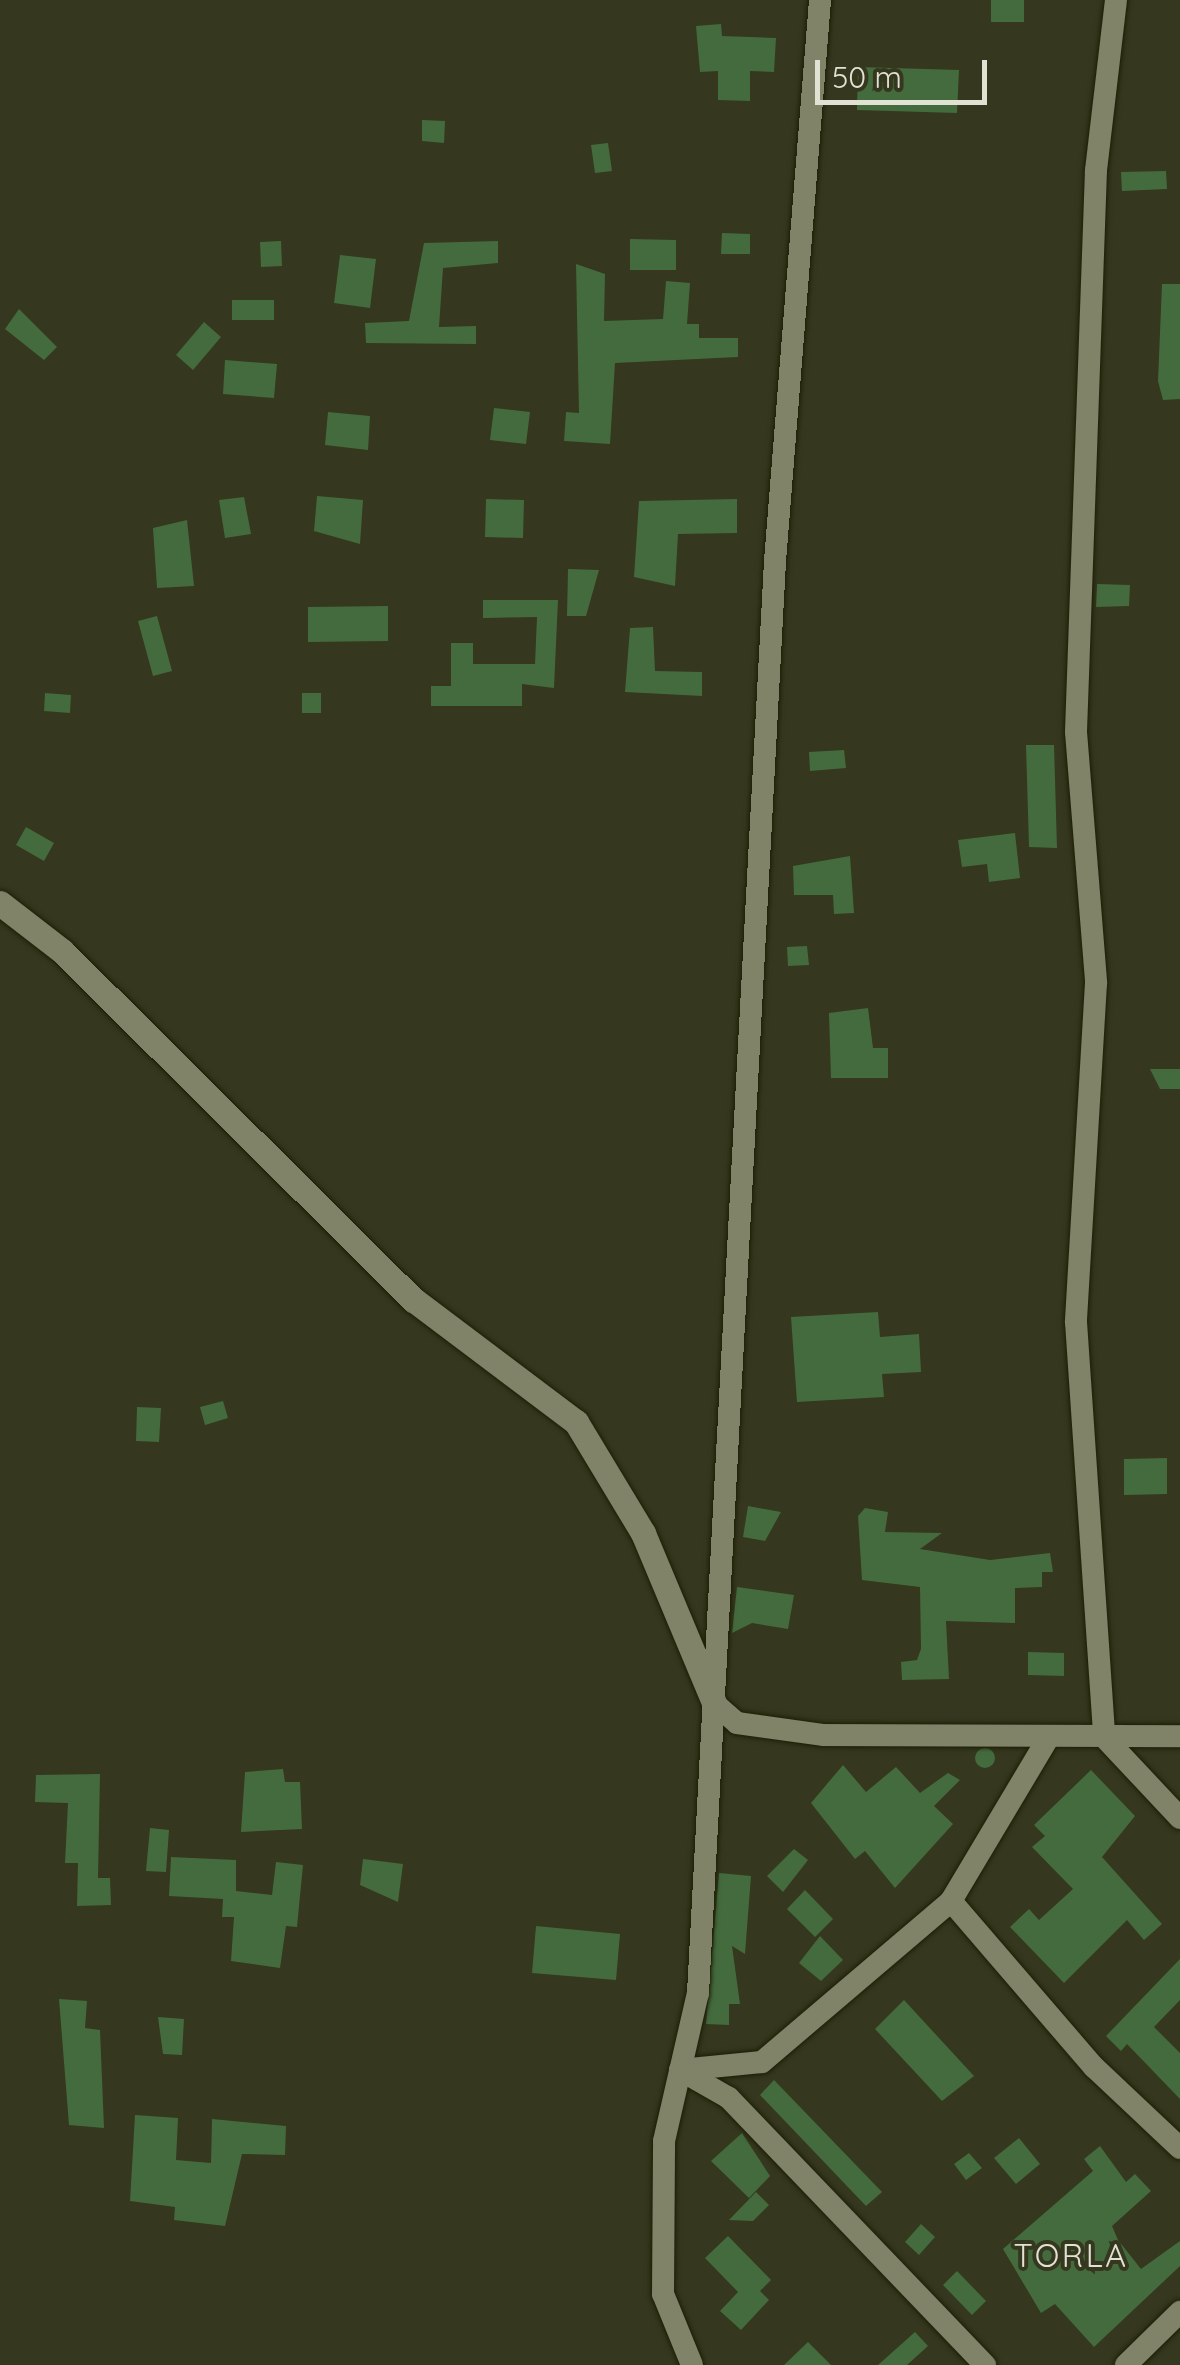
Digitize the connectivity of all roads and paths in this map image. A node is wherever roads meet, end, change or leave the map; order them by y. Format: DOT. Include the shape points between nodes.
graph roads {
  1 [pos="820,0"];
  2 [pos="1116,0"];
  3 [pos="0,902"];
  4 [pos="714,1703"];
  5 [pos="1180,1736"];
  6 [pos="1104,1737"];
  7 [pos="1048,1738"];
  8 [pos="1180,1818"];
  9 [pos="951,1901"];
  10 [pos="680,2070"];
  11 [pos="1180,2148"];
  12 [pos="1180,2312"];
  13 [pos="692,2365"];
  14 [pos="985,2365"];
  15 [pos="1126,2365"];
  1 -- 4 [label="street" via="774,580"];
  2 -- 6 [label="street" via="1096,170 1076,732 1096,982 1076,1322"];
  3 -- 4 [label="street" via="62,951 414,1300 576,1422 643,1533"];
  4 -- 7 [label="street" via="737,1723 824,1735"];
  4 -- 10 [label="street" via="698,1993"];
  5 -- 6 [label="street"];
  6 -- 7 [label="street"];
  6 -- 8 [label="street"];
  7 -- 9 [label="street"];
  9 -- 10 [label="street" via="762,2062"];
  9 -- 11 [label="street" via="1094,2067"];
  10 -- 13 [label="street" via="664,2141 664,2294"];
  10 -- 14 [label="street" via="728,2098"];
  12 -- 15 [label="street"];
}
